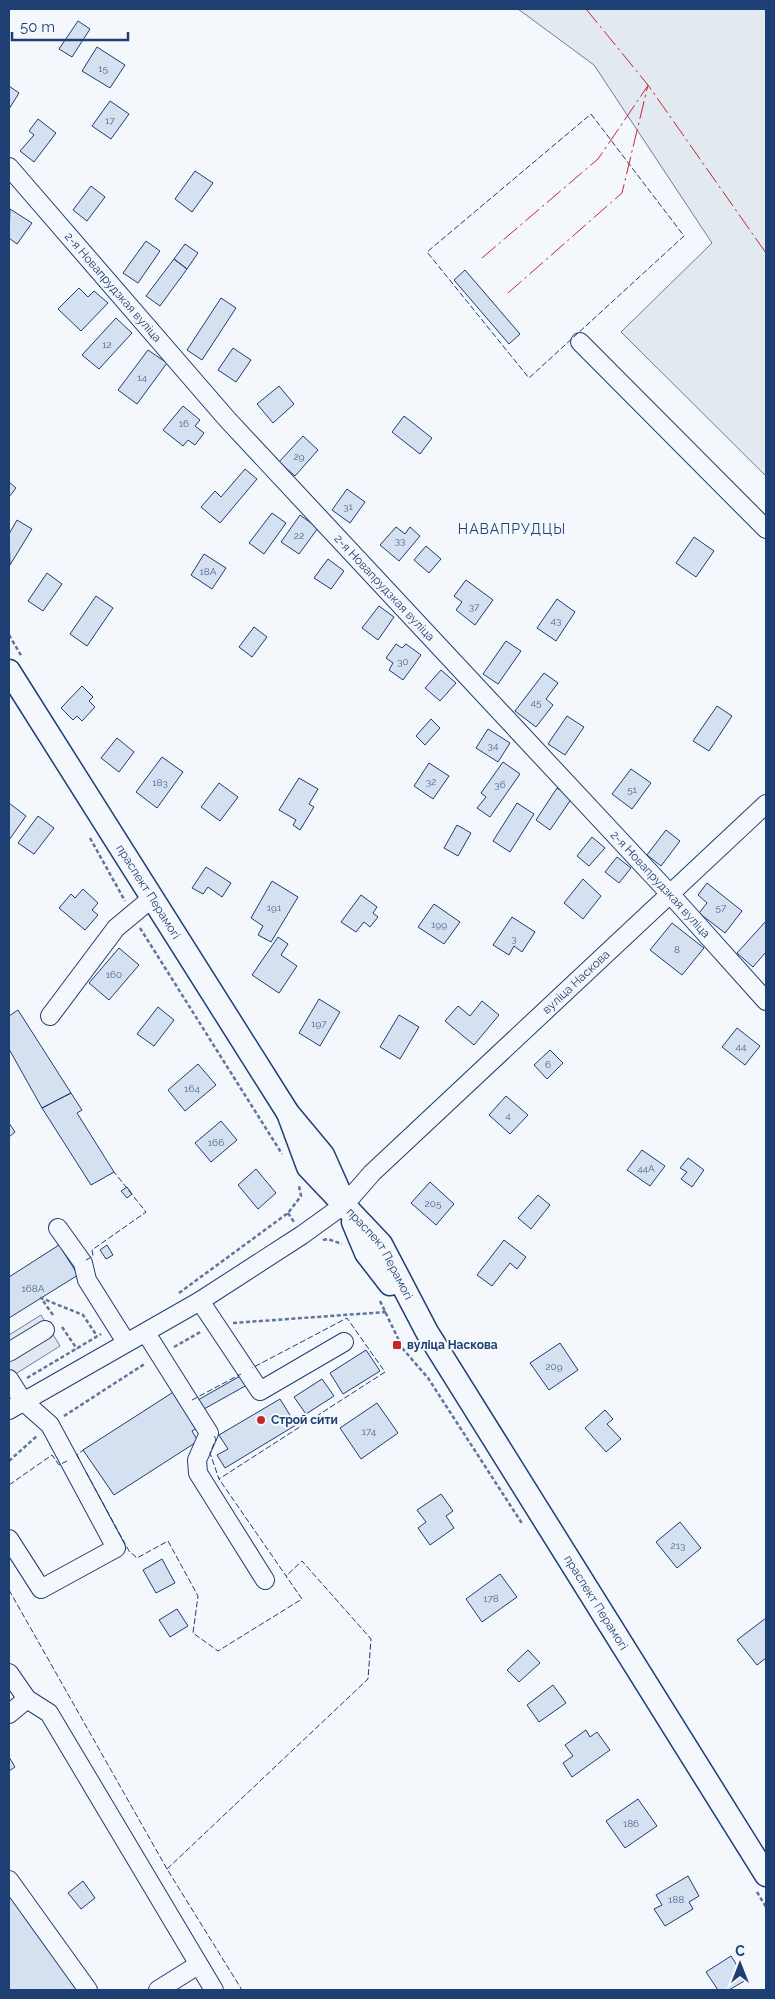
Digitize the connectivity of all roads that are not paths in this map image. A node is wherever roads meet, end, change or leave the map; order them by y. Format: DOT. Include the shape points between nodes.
graph roads {
  1 [pos="9,167"];
  2 [pos="580,342"];
  3 [pos="766,529"];
  4 [pos="16,665"];
  5 [pos="766,804"];
  6 [pos="671,896"];
  7 [pos="152,898"];
  8 [pos="766,1002"];
  9 [pos="50,1016"];
  10 [pos="288,1113"];
  11 [pos="345,1204"];
  12 [pos="58,1228"];
  13 [pos="200,1301"];
  14 [pos="44,1330"];
  15 [pos="146,1333"];
  16 [pos="126,1342"];
  17 [pos="344,1342"];
  18 [pos="9,1352"];
  19 [pos="9,1379"];
  20 [pos="16,1406"];
  21 [pos="9,1539"];
  22 [pos="265,1580"];
  23 [pos="9,1673"];
  24 [pos="27,1699"];
  25 [pos="9,1714"];
  26 [pos="766,1875"];
  27 [pos="9,1880"];
  28 [pos="198,1965"];
  29 [pos="88,1990"];
  30 [pos="158,1990"];
  31 [pos="214,1990"];
  1 -- 6 [label="street, 2-я Новапрудзкая вуліца" via="227,418"];
  2 -- 3 [label="street"];
  4 -- 7 [label="main road, праспект Перамогі"];
  5 -- 6 [label="street, вуліца Наскова"];
  6 -- 8 [label="street, 2-я Новапрудзкая вуліца"];
  6 -- 11 [label="street, вуліца Наскова" via="372,1173"];
  7 -- 9 [label="street" via="116,928"];
  7 -- 10 [label="main road, праспект Перамогі"];
  10 -- 11 [label="main road, праспект Перамогі" via="323,1155"];
  10 -- 11 [label="main road, праспект Перамогі" via="297,1164"];
  11 -- 13 [label="street, вуліца Наскова"];
  11 -- 26 [label="main road, праспект Перамогі" via="381,1244 427,1332"];
  12 -- 16 [label="street" via="83,1262 87,1280"];
  13 -- 15 [label="street, вуліца Наскова"];
  13 -- 17 [label="street" via="260,1391"];
  14 -- 18 [label="street"];
  15 -- 16 [label="street, вуліца Наскова"];
  15 -- 22 [label="street" via="209,1433 197,1460 198,1473"];
  16 -- 20 [label="street, вуліца Наскова"];
  19 -- 20 [label="street"];
  20 -- 21 [label="street" via="50,1425 116,1548 41,1589"];
  23 -- 24 [label="street"];
  24 -- 25 [label="street"];
  24 -- 28 [label="street" via="49,1713"];
  27 -- 29 [label="street"];
  28 -- 30 [label="street"];
  28 -- 31 [label="street"];
}
